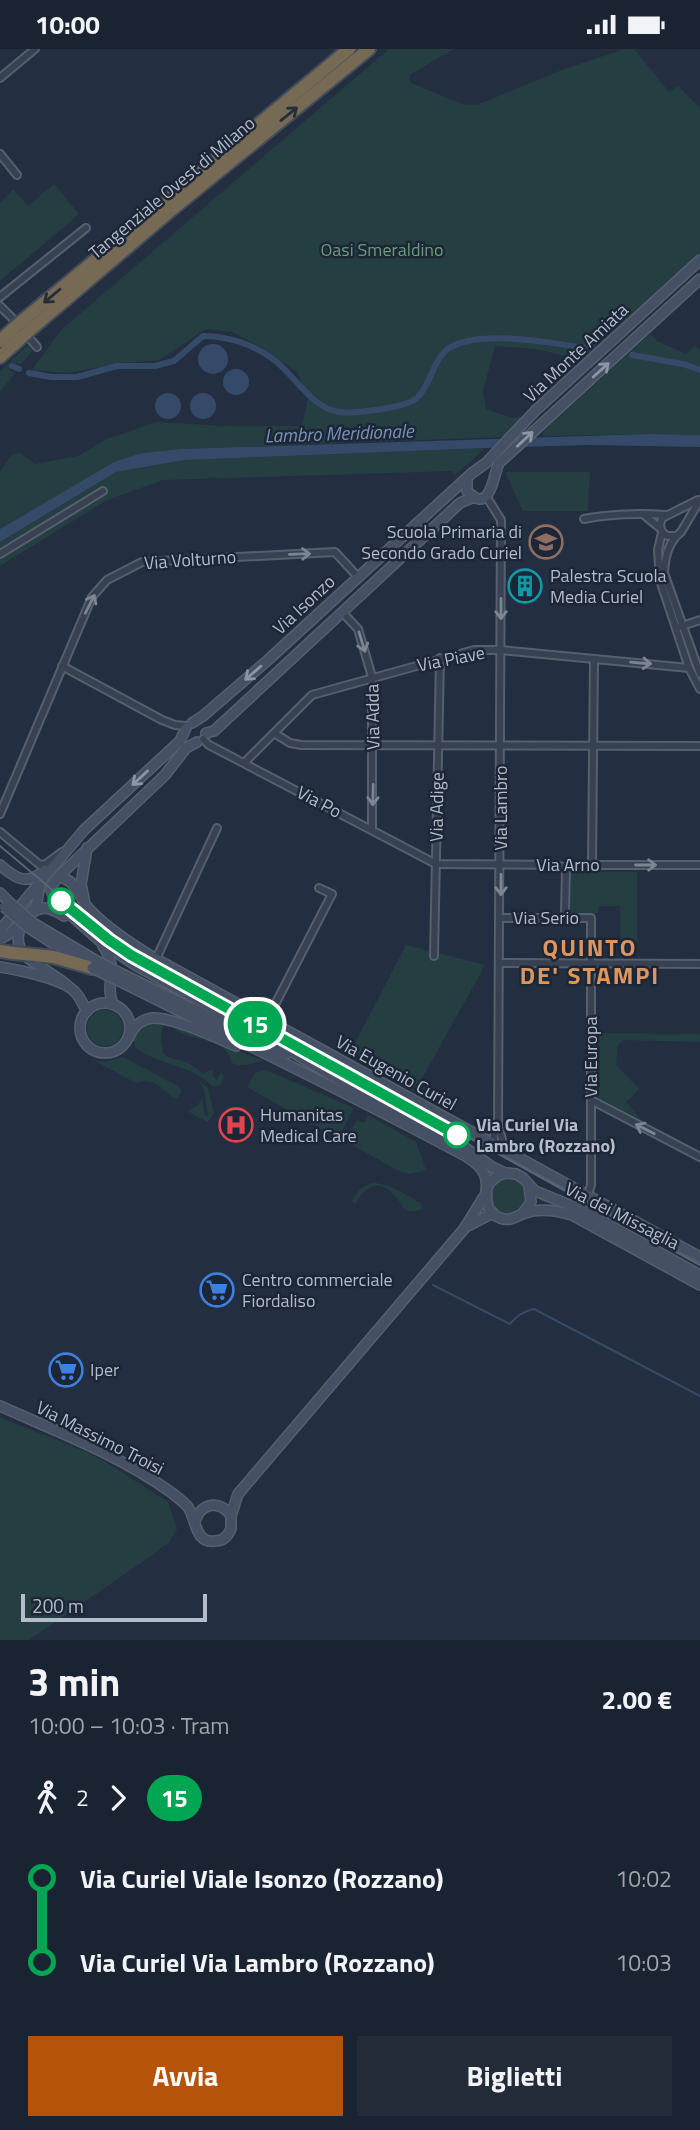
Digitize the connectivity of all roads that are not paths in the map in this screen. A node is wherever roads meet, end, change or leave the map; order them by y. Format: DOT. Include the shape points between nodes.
graph roads {
  1 [pos="35,49"];
  2 [pos="349,49"];
  3 [pos="369,49"];
  4 [pos="0,78"];
  5 [pos="0,154"];
  6 [pos="17,175"];
  7 [pos="86,228"];
  8 [pos="700,260"];
  9 [pos="700,279"];
  10 [pos="0,297"];
  11 [pos="0,308"];
  12 [pos="22,329"];
  13 [pos="0,341"];
  14 [pos="37,347"];
  15 [pos="0,358"];
  16 [pos="475,471"];
  17 [pos="467,479"];
  18 [pos="493,481"];
  19 [pos="103,491"];
  20 [pos="486,496"];
  21 [pos="474,497"];
  22 [pos="700,500"];
  23 [pos="674,513"];
  24 [pos="644,515"];
  25 [pos="665,515"];
  26 [pos="584,519"];
  27 [pos="683,527"];
  28 [pos="661,530"];
  29 [pos="676,536"];
  30 [pos="0,554"];
  31 [pos="358,577"];
  32 [pos="342,612"];
  33 [pos="700,620"];
  34 [pos="679,627"];
  35 [pos="501,650"];
  36 [pos="440,658"];
  37 [pos="594,659"];
  38 [pos="62,666"];
  39 [pos="689,668"];
  40 [pos="700,674"];
  41 [pos="373,677"];
  42 [pos="700,689"];
  43 [pos="189,726"];
  44 [pos="274,733"];
  45 [pos="202,738"];
  46 [pos="374,744"];
  47 [pos="501,744"];
  48 [pos="438,745"];
  49 [pos="593,745"];
  50 [pos="700,745"];
  51 [pos="244,762"];
  52 [pos="0,814"];
  53 [pos="216,828"];
  54 [pos="84,830"];
  55 [pos="372,830"];
  56 [pos="0,832"];
  57 [pos="74,842"];
  58 [pos="87,848"];
  59 [pos="77,857"];
  60 [pos="436,864"];
  61 [pos="501,864"];
  62 [pos="0,865"];
  63 [pos="592,865"];
  64 [pos="700,865"];
  65 [pos="566,868"];
  66 [pos="58,877"];
  67 [pos="40,883"];
  68 [pos="74,883"];
  69 [pos="319,888"];
  70 [pos="0,893"];
  71 [pos="4,904"];
  72 [pos="85,904"];
  73 [pos="501,918"];
  74 [pos="568,918"];
  75 [pos="591,918"];
  76 [pos="29,921"];
  77 [pos="84,928"];
  78 [pos="0,930"];
  79 [pos="0,939"];
  80 [pos="100,941"];
  81 [pos="7,952"];
  82 [pos="434,956"];
  83 [pos="156,959"];
  84 [pos="500,963"];
  85 [pos="591,963"];
  86 [pos="93,964"];
  87 [pos="700,964"];
  88 [pos="0,967"];
  89 [pos="118,976"];
  90 [pos="69,986"];
  91 [pos="113,1004"];
  92 [pos="87,1011"];
  93 [pos="267,1020"];
  94 [pos="129,1037"];
  95 [pos="280,1066"];
  96 [pos="348,1085"];
  97 [pos="591,1100"];
  98 [pos="498,1125"];
  99 [pos="483,1138"];
  100 [pos="494,1145"];
  101 [pos="506,1151"];
  102 [pos="700,1157"];
  103 [pos="505,1173"];
  104 [pos="529,1186"];
  105 [pos="486,1193"];
  106 [pos="588,1195"];
  107 [pos="493,1213"];
  108 [pos="523,1213"];
  109 [pos="464,1229"];
  110 [pos="700,1257"];
  111 [pos="700,1275"];
  112 [pos="700,1285"];
  113 [pos="0,1406"];
  114 [pos="238,1494"];
  115 [pos="183,1502"];
  116 [pos="220,1506"];
  117 [pos="203,1508"];
  118 [pos="231,1516"];
  119 [pos="195,1521"];
  1 -- 4 [label="street"];
  2 -- 12 [label="highway, Tangenziale Ovest di Milano, one-way"];
  12 -- 3 [label="highway, Tangenziale Ovest di Milano, one-way"];
  5 -- 6 [label="street"];
  7 -- 10 [label="street"];
  8 -- 16 [label="main road, Via Monte Amiata"];
  18 -- 9 [label="main road, Via Monte Amiata, one-way" via="499,463"];
  11 -- 14 [label="street"];
  12 -- 13 [label="highway, Tangenziale Ovest di Milano"];
  12 -- 15 [label="highway, Tangenziale Ovest di Milano"];
  16 -- 17 [label="main road"];
  16 -- 18 [label="main road" via="488,474"];
  17 -- 21 [label="main road" via="466,487"];
  17 -- 31 [label="main road, Via Isonzo"];
  18 -- 20 [label="main road"];
  19 -- 30 [label="street"];
  20 -- 21 [label="main road"];
  20 -- 35 [label="street, Via Lambro, one-way" via="501,520"];
  21 -- 32 [label="main road, Via Isonzo" via="460,503"];
  22 -- 23 [label="street"];
  22 -- 27 [label="street"];
  23 -- 25 [label="street"];
  23 -- 27 [label="street"];
  24 -- 25 [label="street"];
  24 -- 26 [label="street"];
  24 -- 28 [label="street"];
  25 -- 28 [label="street"];
  27 -- 29 [label="street"];
  28 -- 29 [label="street"];
  28 -- 34 [label="street" via="660,580"];
  29 -- 34 [label="street" via="665,558 664,573"];
  38 -- 31 [label="street, Via Volturno, one-way" via="92,597 107,580 142,562 335,552"];
  31 -- 43 [label="main road, Via Isonzo, one-way"];
  32 -- 41 [label="street, Via Adda, one-way" via="358,629"];
  32 -- 45 [label="main road, Via Isonzo"];
  33 -- 34 [label="street"];
  34 -- 39 [label="street"];
  34 -- 40 [label="street"];
  35 -- 36 [label="street, Via Piave" via="474,650"];
  35 -- 37 [label="street, Via Piave"];
  35 -- 47 [label="street, Via Lambro"];
  36 -- 41 [label="street, Via Piave"];
  36 -- 48 [label="street, Via Adige"];
  37 -- 39 [label="street, Via Piave, one-way"];
  37 -- 49 [label="street"];
  38 -- 43 [label="street" via="162,720"];
  38 -- 52 [label="street, Via Volturno"];
  39 -- 42 [label="street"];
  41 -- 44 [label="street, Via Piave" via="312,695"];
  41 -- 46 [label="street, Via Adda"];
  43 -- 45 [label="main road" via="202,724"];
  43 -- 45 [label="main road" via="189,740"];
  43 -- 54 [label="main road, Via Isonzo, one-way" via="180,741"];
  44 -- 46 [label="street" via="301,745"];
  44 -- 51 [label="street, Via Piave"];
  45 -- 51 [label="street, Via Po"];
  45 -- 58 [label="main road, Via Isonzo" via="189,745 165,775"];
  46 -- 48 [label="street"];
  46 -- 55 [label="street, Via Adda, one-way"];
  47 -- 48 [label="street"];
  47 -- 49 [label="street"];
  47 -- 61 [label="street, Via Lambro"];
  48 -- 60 [label="street, Via Adige"];
  49 -- 50 [label="street"];
  49 -- 63 [label="street"];
  51 -- 55 [label="street, Via Po"];
  53 -- 83 [label="street"];
  54 -- 57 [label="main road, Via Isonzo"];
  54 -- 59 [label="main road, Via Isonzo"];
  55 -- 60 [label="street, Via Po"];
  56 -- 57 [label="street" via="40,865"];
  57 -- 62 [label="main road" via="35,878 16,877"];
  57 -- 67 [label="main road, Via Isonzo"];
  58 -- 59 [label="main road, Via Isonzo"];
  58 -- 72 [label="main road" via="81,884"];
  59 -- 66 [label="main road, Via Isonzo"];
  59 -- 68 [label="main road"];
  60 -- 61 [label="street, Via Arno"];
  60 -- 82 [label="street, Via Adige"];
  61 -- 65 [label="street, Via Arno"];
  61 -- 73 [label="street, Via Lambro, one-way"];
  63 -- 64 [label="street, Via Arno, one-way"];
  63 -- 65 [label="street, Via Arno"];
  65 -- 74 [label="street"];
  66 -- 68 [label="main road"];
  66 -- 77 [label="main road, Via Isonzo" via="52,885 55,902"];
  67 -- 76 [label="main road"];
  67 -- 78 [label="main road, Via Isonzo"];
  68 -- 72 [label="main road, Via Eugenio Curiel"];
  69 -- 93 [label="street" via="332,894"];
  70 -- 71 [label="main road, Via Eugenio Curiel"];
  71 -- 76 [label="main road, Via Eugenio Curiel, bridge"];
  72 -- 83 [label="main road, Via Eugenio Curiel"];
  73 -- 74 [label="street, Via Serio"];
  73 -- 84 [label="street, Via Lambro"];
  74 -- 75 [label="street, Via Serio"];
  75 -- 85 [label="street, Via Europa"];
  76 -- 77 [label="main road" via="48,908"];
  76 -- 79 [label="main road"];
  76 -- 86 [label="main road, Via Eugenio Curiel"];
  76 -- 90 [label="main road" via="20,929 19,944 25,955"];
  77 -- 80 [label="main road"];
  80 -- 91 [label="main road" via="109,953"];
  80 -- 96 [label="main road"];
  81 -- 86 [label="highway, bridge"];
  83 -- 93 [label="main road, Via Eugenio Curiel"];
  84 -- 85 [label="street"];
  84 -- 98 [label="street, Via Lambro"];
  85 -- 87 [label="street"];
  85 -- 97 [label="street, Via Europa"];
  86 -- 89 [label="main road, Via Eugenio Curiel, bridge"];
  88 -- 90 [label="main road"];
  89 -- 96 [label="main road, Via Eugenio Curiel"];
  89 -- 105 [label="main road, Via Eugenio Curiel" via="469,1157 485,1176"];
  90 -- 92 [label="main road"];
  91 -- 92 [label="main road" via="99,1004"];
  91 -- 94 [label="main road" via="126,1014"];
  92 -- 94 [label="main road" via="80,1031 96,1052 121,1048"];
  93 -- 99 [label="main road, Via Eugenio Curiel"];
  94 -- 95 [label="main road" via="140,1022 164,1019"];
  96 -- 103 [label="main road, Via Eugenio Curiel"];
  102 -- 97 [label="street, one-way"];
  97 -- 106 [label="street, Via Europa"];
  98 -- 99 [label="street"];
  98 -- 100 [label="street"];
  98 -- 101 [label="street"];
  99 -- 100 [label="main road, Via Eugenio Curiel"];
  100 -- 101 [label="main road, Via Eugenio Curiel"];
  101 -- 106 [label="main road, Via Eugenio Curiel"];
  103 -- 104 [label="main road, Via dei Missaglia" via="519,1175"];
  103 -- 105 [label="main road" via="492,1180"];
  104 -- 108 [label="main road" via="531,1202"];
  104 -- 111 [label="main road, Via dei Missaglia"];
  105 -- 107 [label="main road"];
  105 -- 109 [label="main road"];
  106 -- 110 [label="main road, Via Eugenio Curiel"];
  107 -- 108 [label="main road, Via dei Missaglia" via="507,1219"];
  107 -- 109 [label="main road"];
  108 -- 112 [label="main road, Via dei Missaglia" via="572,1215"];
  109 -- 114 [label="main road"];
  113 -- 115 [label="main road, Via Massimo Troisi" via="120,1461"];
  114 -- 116 [label="main road"];
  114 -- 118 [label="main road"];
  115 -- 117 [label="main road, Via Massimo Troisi"];
  115 -- 119 [label="main road, Via Massimo Troisi"];
  116 -- 117 [label="main road"];
  116 -- 118 [label="main road"];
  117 -- 119 [label="main road"];
  118 -- 119 [label="main road" via="228,1535 216,1541 203,1539"];
}
